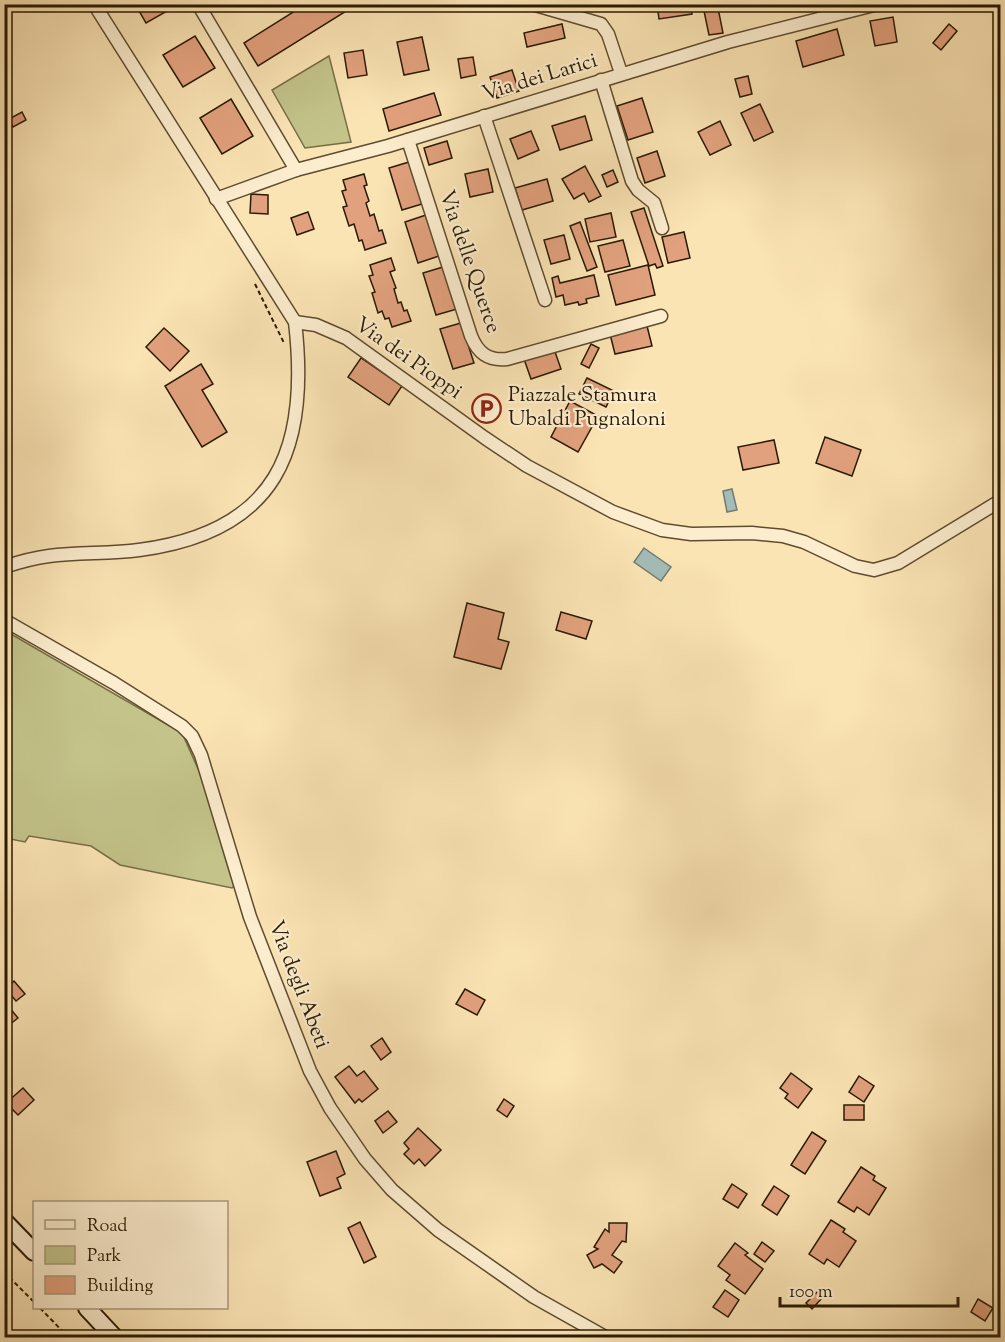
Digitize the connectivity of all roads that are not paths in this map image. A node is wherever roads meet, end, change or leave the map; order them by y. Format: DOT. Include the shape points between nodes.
graph roads {
  1 [pos="94,4"];
  2 [pos="198,4"];
  3 [pos="532,4"];
  4 [pos="878,4"];
  5 [pos="621,73"];
  6 [pos="601,80"];
  7 [pos="484,116"];
  8 [pos="408,140"];
  9 [pos="296,170"];
  10 [pos="216,199"];
  11 [pos="662,228"];
  12 [pos="545,300"];
  13 [pos="661,316"];
  14 [pos="295,322"];
  15 [pos="999,506"];
  16 [pos="4,567"];
  17 [pos="4,620"];
  18 [pos="4,1221"];
  19 [pos="33,1251"];
  20 [pos="88,1309"];
  21 [pos="116,1338"];
  22 [pos="607,1338"];
  1 -- 10 [label="street"];
  2 -- 9 [label="street"];
  3 -- 5 [label="street" via="601,24"];
  4 -- 5 [label="street, Via dei Larici"];
  5 -- 6 [label="street, Via dei Larici"];
  6 -- 7 [label="street, Via dei Larici"];
  6 -- 11 [label="street" via="632,181 654,203"];
  7 -- 8 [label="street, Via dei Larici"];
  7 -- 12 [label="street"];
  8 -- 9 [label="street, Via dei Larici"];
  8 -- 13 [label="street, Via delle Querce" via="471,336 485,356 507,359"];
  9 -- 10 [label="street, Via dei Larici"];
  10 -- 14 [label="street"];
  14 -- 15 [label="street, Via dei Pioppi" via="316,325 346,338 527,465 599,505 655,528 691,534 783,536 852,565 874,570 898,562"];
  14 -- 16 [label="street" via="299,391 293,431 276,474 248,510 213,531 174,544 48,556"];
  17 -- 22 [label="street, Via degli Abeti" via="135,695 192,736 248,910 310,1071 373,1170 446,1236 534,1297"];
  18 -- 19 [label="main road"];
  20 -- 21 [label="main road"];
}
